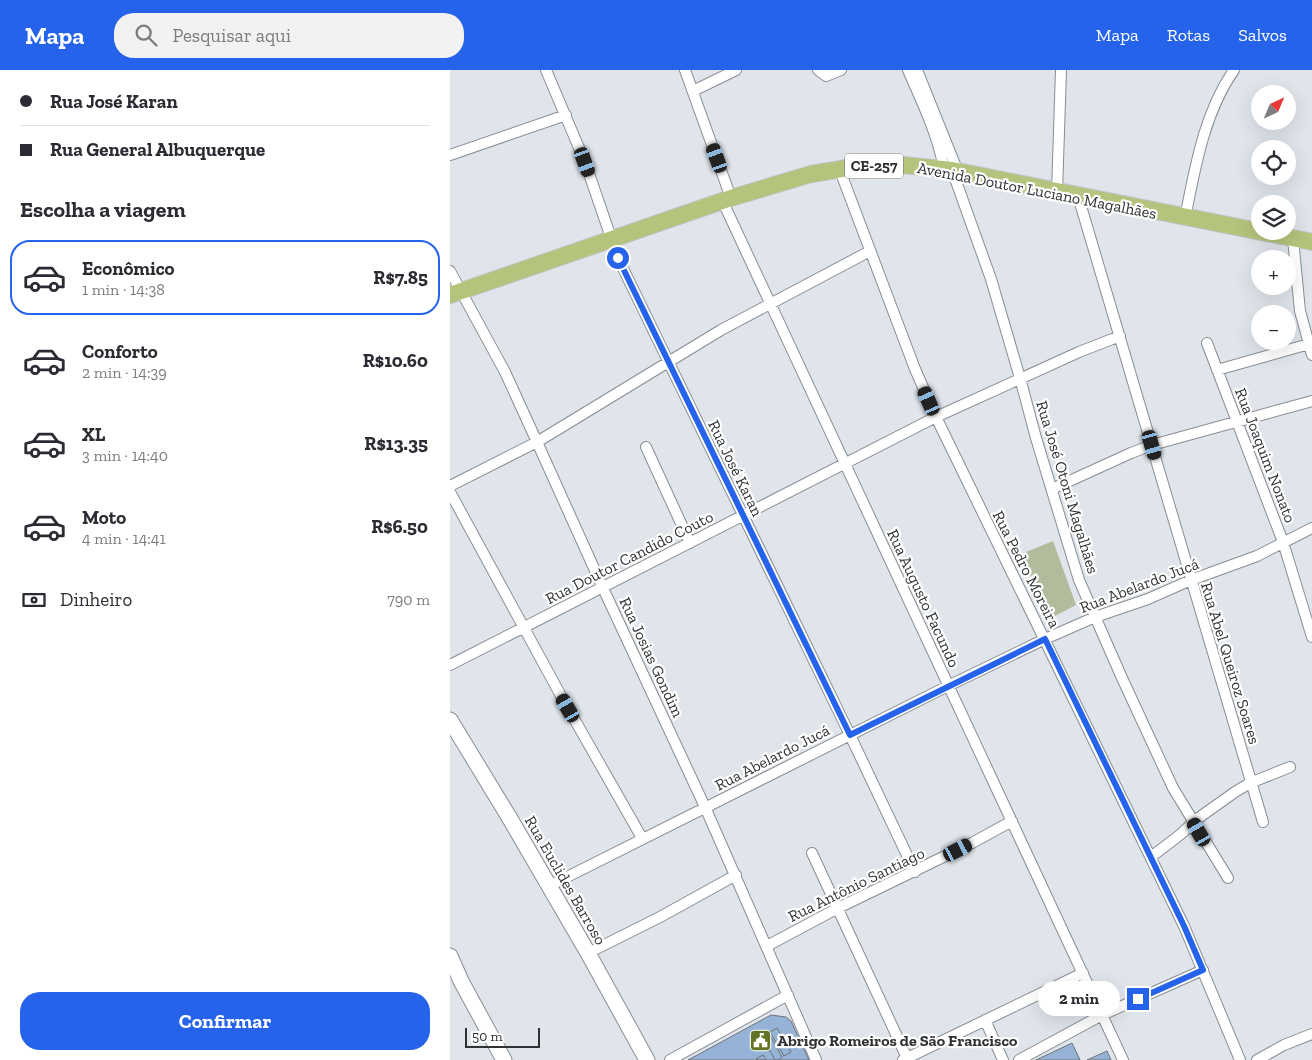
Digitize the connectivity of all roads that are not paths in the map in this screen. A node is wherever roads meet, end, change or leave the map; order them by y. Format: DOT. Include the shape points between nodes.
graph roads {
  1 [pos="546,70"];
  2 [pos="685,70"];
  3 [pos="736,70"];
  4 [pos="818,70"];
  5 [pos="841,70"];
  6 [pos="908,70"];
  7 [pos="917,70"];
  8 [pos="1061,70"];
  9 [pos="1234,70"];
  10 [pos="693,91"];
  11 [pos="566,115"];
  12 [pos="450,155"];
  13 [pos="839,168"];
  14 [pos="952,170"];
  15 [pos="1057,192"];
  16 [pos="1078,196"];
  17 [pos="727,200"];
  18 [pos="1185,218"];
  19 [pos="1251,231"];
  20 [pos="1296,239"];
  21 [pos="611,240"];
  22 [pos="1293,240"];
  23 [pos="1312,242"];
  24 [pos="870,251"];
  25 [pos="450,271"];
  26 [pos="455,294"];
  27 [pos="769,304"];
  28 [pos="1120,336"];
  29 [pos="1207,343"];
  30 [pos="1308,344"];
  31 [pos="1312,355"];
  32 [pos="668,362"];
  33 [pos="1217,370"];
  34 [pos="1020,378"];
  35 [pos="1312,401"];
  36 [pos="936,417"];
  37 [pos="1237,423"];
  38 [pos="537,442"];
  39 [pos="1152,445"];
  40 [pos="646,447"];
  41 [pos="844,462"];
  42 [pos="450,486"];
  43 [pos="1052,489"];
  44 [pos="450,492"];
  45 [pos="743,516"];
  46 [pos="1312,528"];
  47 [pos="1283,542"];
  48 [pos="690,543"];
  49 [pos="1191,580"];
  50 [pos="602,586"];
  51 [pos="1095,618"];
  52 [pos="524,628"];
  53 [pos="1312,637"];
  54 [pos="1045,639"];
  55 [pos="450,665"];
  56 [pos="948,686"];
  57 [pos="450,720"];
  58 [pos="850,735"];
  59 [pos="1290,767"];
  60 [pos="1250,783"];
  61 [pos="705,807"];
  62 [pos="1012,821"];
  63 [pos="1193,822"];
  64 [pos="1263,822"];
  65 [pos="642,838"];
  66 [pos="812,853"];
  67 [pos="1151,858"];
  68 [pos="915,872"];
  69 [pos="736,876"];
  70 [pos="1228,878"];
  71 [pos="549,886"];
  72 [pos="838,908"];
  73 [pos="766,946"];
  74 [pos="588,953"];
  75 [pos="450,956"];
  76 [pos="1203,970"];
  77 [pos="1083,973"];
  78 [pos="788,995"];
  79 [pos="1102,1015"];
  80 [pos="984,1020"];
  81 [pos="1312,1034"];
  82 [pos="905,1059"];
  83 [pos="504,1060"];
  84 [pos="647,1060"];
  85 [pos="670,1060"];
  86 [pos="816,1060"];
  87 [pos="1003,1060"];
  88 [pos="1019,1060"];
  89 [pos="1123,1060"];
  90 [pos="1240,1060"];
  91 [pos="1256,1060"];
  1 -- 11 [label="street, Rua José Karan"];
  2 -- 10 [label="street, Rua Augusto Facundo"];
  3 -- 10 [label="street"];
  4 -- 5 [label="street" via="826,76"];
  6 -- 14 [label="street" via="942,154"];
  7 -- 14 [label="street"];
  8 -- 15 [label="street"];
  9 -- 18 [label="street" via="1206,126"];
  10 -- 17 [label="street, Rua Augusto Facundo"];
  11 -- 12 [label="street"];
  11 -- 21 [label="street, Rua José Karan"];
  13 -- 14 [label="main road, Avenida Doutor Luciano Magalhães / CE-257" via="903,165"];
  13 -- 17 [label="main road, Avenida Doutor Luciano Magalhães / CE-257"];
  13 -- 24 [label="street, Rua Pedro Moreira"];
  14 -- 15 [label="main road, Avenida Doutor Luciano Magalhães / CE-257"];
  14 -- 34 [label="street, Rua José Otoni Magalhães"];
  15 -- 16 [label="main road, Avenida Doutor Luciano Magalhães / CE-257"];
  16 -- 18 [label="main road, Avenida Doutor Luciano Magalhães / CE-257"];
  16 -- 28 [label="street, Rua Abel Queiroz Soares"];
  17 -- 21 [label="main road, Avenida Doutor Luciano Magalhães / CE-257"];
  17 -- 27 [label="street, Rua Augusto Facundo"];
  18 -- 19 [label="main road, Avenida Doutor Luciano Magalhães / CE-257"];
  20 -- 23 [label="main road, Avenida Doutor Luciano Magalhães / CE-257"];
  21 -- 26 [label="main road, Avenida Doutor Luciano Magalhães / CE-257"];
  21 -- 32 [label="street, Rua José Karan"];
  22 -- 30 [label="street" via="1300,311"];
  24 -- 27 [label="street"];
  24 -- 36 [label="street, Rua Pedro Moreira"];
  25 -- 26 [label="street, Rua Josias Gondim"];
  26 -- 38 [label="street, Rua Josias Gondim" via="505,372"];
  27 -- 32 [label="street"];
  27 -- 41 [label="street, Rua Augusto Facundo"];
  28 -- 34 [label="street, Rua Doutor Candido Couto"];
  28 -- 39 [label="street, Rua Abel Queiroz Soares"];
  29 -- 33 [label="street, Rua Joaquim Nonato"];
  30 -- 31 [label="street"];
  30 -- 33 [label="street"];
  32 -- 38 [label="street"];
  32 -- 45 [label="street, Rua José Karan"];
  33 -- 37 [label="street, Rua Joaquim Nonato"];
  34 -- 36 [label="street, Rua Doutor Candido Couto"];
  34 -- 43 [label="street, Rua José Otoni Magalhães"];
  35 -- 37 [label="street"];
  36 -- 41 [label="street, Rua Doutor Candido Couto"];
  36 -- 54 [label="street, Rua Pedro Moreira"];
  37 -- 39 [label="street"];
  37 -- 47 [label="street, Rua Joaquim Nonato"];
  38 -- 42 [label="street"];
  38 -- 50 [label="street, Rua Josias Gondim"];
  39 -- 43 [label="street"];
  39 -- 49 [label="street, Rua Abel Queiroz Soares"];
  40 -- 48 [label="street"];
  41 -- 45 [label="street, Rua Doutor Candido Couto"];
  41 -- 56 [label="street, Rua Augusto Facundo"];
  43 -- 51 [label="street, Rua José Otoni Magalhães" via="1079,580"];
  44 -- 52 [label="street"];
  45 -- 48 [label="street, Rua Doutor Candido Couto"];
  45 -- 58 [label="street, Rua José Karan"];
  46 -- 47 [label="street, Rua Abelardo Jucá"];
  47 -- 49 [label="street, Rua Abelardo Jucá" via="1257,556"];
  47 -- 53 [label="street, Rua Joaquim Nonato"];
  48 -- 50 [label="street, Rua Doutor Candido Couto"];
  49 -- 51 [label="street, Rua Abelardo Jucá"];
  49 -- 60 [label="street, Rua Abel Queiroz Soares"];
  50 -- 52 [label="street, Rua Doutor Candido Couto"];
  50 -- 61 [label="street, Rua Josias Gondim"];
  51 -- 54 [label="street, Rua Abelardo Jucá"];
  51 -- 63 [label="street, Rua José Otoni Magalhães" via="1156,754"];
  52 -- 55 [label="street, Rua Doutor Candido Couto"];
  52 -- 65 [label="street"];
  54 -- 56 [label="street, Rua Abelardo Jucá"];
  54 -- 67 [label="street, Rua Pedro Moreira"];
  56 -- 58 [label="street, Rua Abelardo Jucá"];
  56 -- 62 [label="street, Rua Augusto Facundo"];
  57 -- 71 [label="street, Rua Euclides Barroso"];
  58 -- 61 [label="street, Rua Abelardo Jucá"];
  58 -- 68 [label="street, Rua José Karan"];
  59 -- 60 [label="street"];
  60 -- 63 [label="street"];
  60 -- 64 [label="street, Rua Abel Queiroz Soares"];
  61 -- 65 [label="street, Rua Abelardo Jucá"];
  61 -- 69 [label="street, Rua Josias Gondim"];
  62 -- 68 [label="street, Rua Antônio Santiago"];
  62 -- 77 [label="street, Rua Augusto Facundo"];
  63 -- 67 [label="street"];
  63 -- 70 [label="street, Rua José Otoni Magalhães"];
  65 -- 71 [label="street, Rua Abelardo Jucá"];
  66 -- 72 [label="street"];
  67 -- 76 [label="street, Rua Pedro Moreira"];
  68 -- 72 [label="street, Rua Antônio Santiago"];
  69 -- 73 [label="street, Rua Josias Gondim"];
  69 -- 74 [label="street"];
  71 -- 74 [label="street, Rua Euclides Barroso"];
  72 -- 73 [label="street, Rua Antônio Santiago"];
  72 -- 82 [label="street"];
  73 -- 78 [label="street, Rua Josias Gondim"];
  74 -- 84 [label="street, Rua Euclides Barroso"];
  75 -- 83 [label="street"];
  76 -- 79 [label="street"];
  76 -- 90 [label="street, Rua Pedro Moreira"];
  77 -- 79 [label="street, Rua Augusto Facundo"];
  77 -- 80 [label="street"];
  78 -- 85 [label="street"];
  78 -- 86 [label="street, Rua Josias Gondim"];
  79 -- 88 [label="street"];
  79 -- 89 [label="street, Rua Augusto Facundo"];
  80 -- 82 [label="street"];
  80 -- 87 [label="street"];
  81 -- 91 [label="street"];
}
